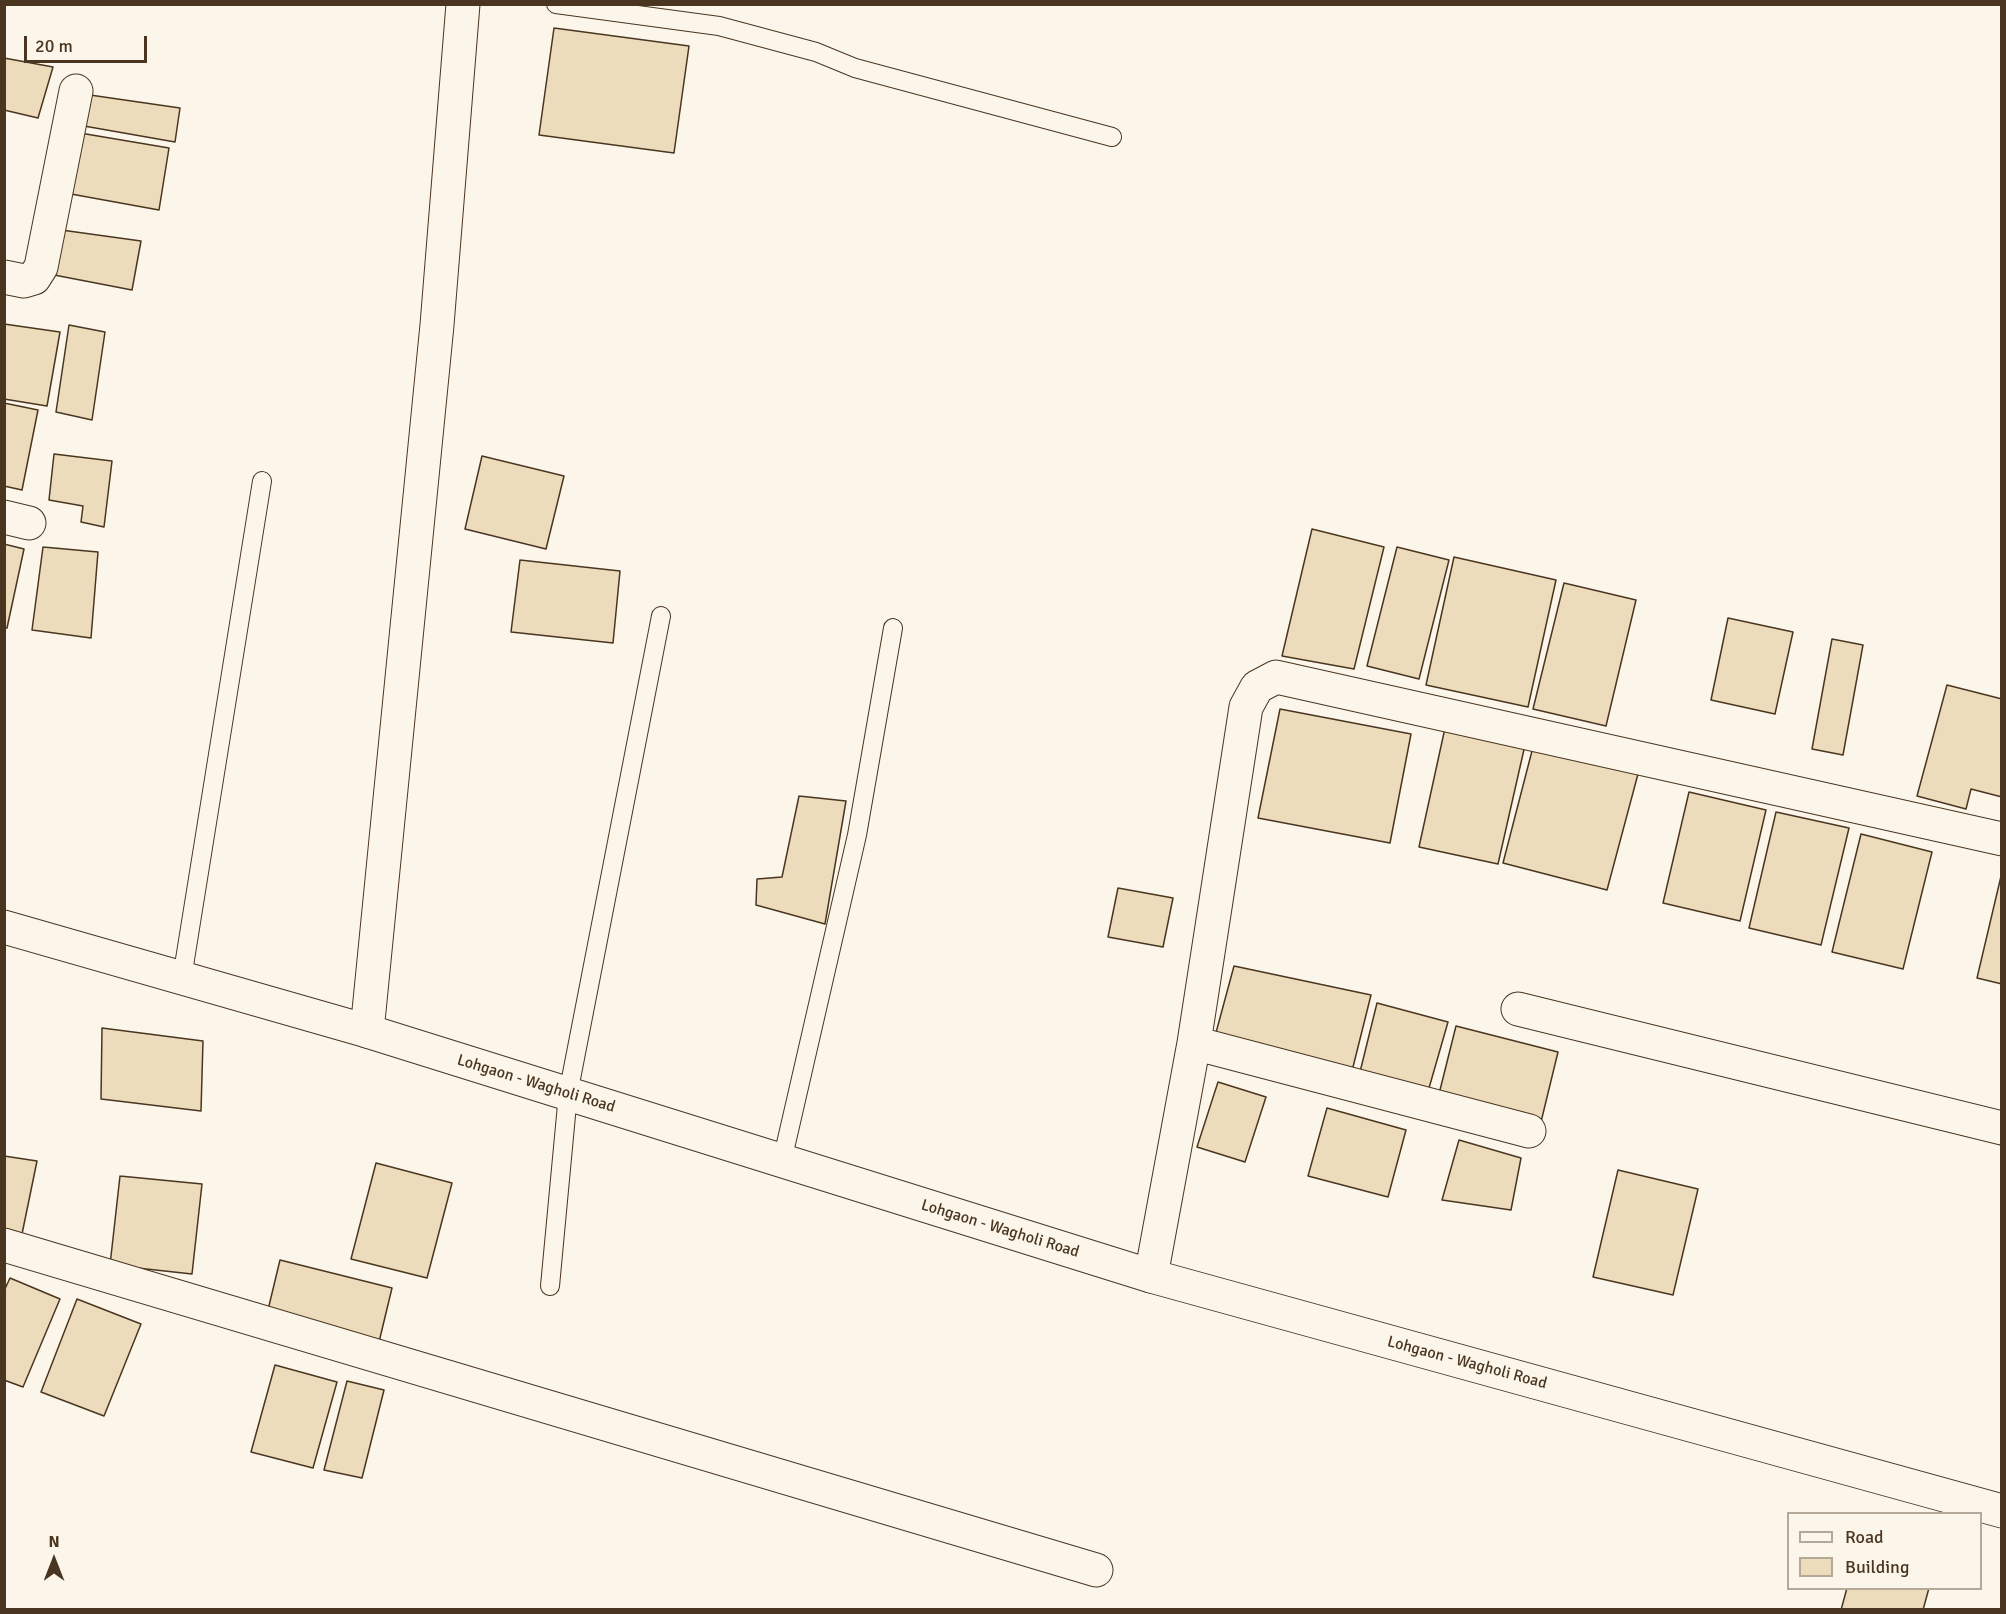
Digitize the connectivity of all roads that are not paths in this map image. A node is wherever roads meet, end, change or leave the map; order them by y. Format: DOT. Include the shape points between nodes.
graph roads {
  1 [pos="463,4"];
  2 [pos="556,4"];
  3 [pos="76,91"];
  4 [pos="1112,137"];
  5 [pos="4,277"];
  6 [pos="261,480"];
  7 [pos="661,616"];
  8 [pos="893,628"];
  9 [pos="2001,840"];
  10 [pos="4,927"];
  11 [pos="182,978"];
  12 [pos="1518,1009"];
  13 [pos="367,1030"];
  14 [pos="1194,1043"];
  15 [pos="568,1094"];
  16 [pos="2001,1128"];
  17 [pos="1529,1131"];
  18 [pos="782,1161"];
  19 [pos="4,1245"];
  20 [pos="1151,1276"];
  21 [pos="550,1286"];
  22 [pos="2001,1511"];
  23 [pos="1096,1570"];
  1 -- 13 [label="street" via="437,325"];
  2 -- 4 [label="lane" via="719,26 816,52 855,68"];
  3 -- 5 [label="street" via="42,267 34,278 24,281"];
  6 -- 11 [label="lane"];
  7 -- 15 [label="lane"];
  8 -- 18 [label="lane" via="857,835"];
  9 -- 14 [label="street" via="1276,677 1257,687 1245,707"];
  10 -- 11 [label="street, Lohgaon - Wagholi Road"];
  11 -- 13 [label="street, Lohgaon - Wagholi Road"];
  12 -- 16 [label="street"];
  13 -- 15 [label="street, Lohgaon - Wagholi Road"];
  14 -- 17 [label="street"];
  14 -- 20 [label="street"];
  15 -- 18 [label="street, Lohgaon - Wagholi Road"];
  15 -- 21 [label="lane"];
  18 -- 20 [label="street, Lohgaon - Wagholi Road"];
  19 -- 23 [label="street"];
  20 -- 22 [label="street, Lohgaon - Wagholi Road"];
}
